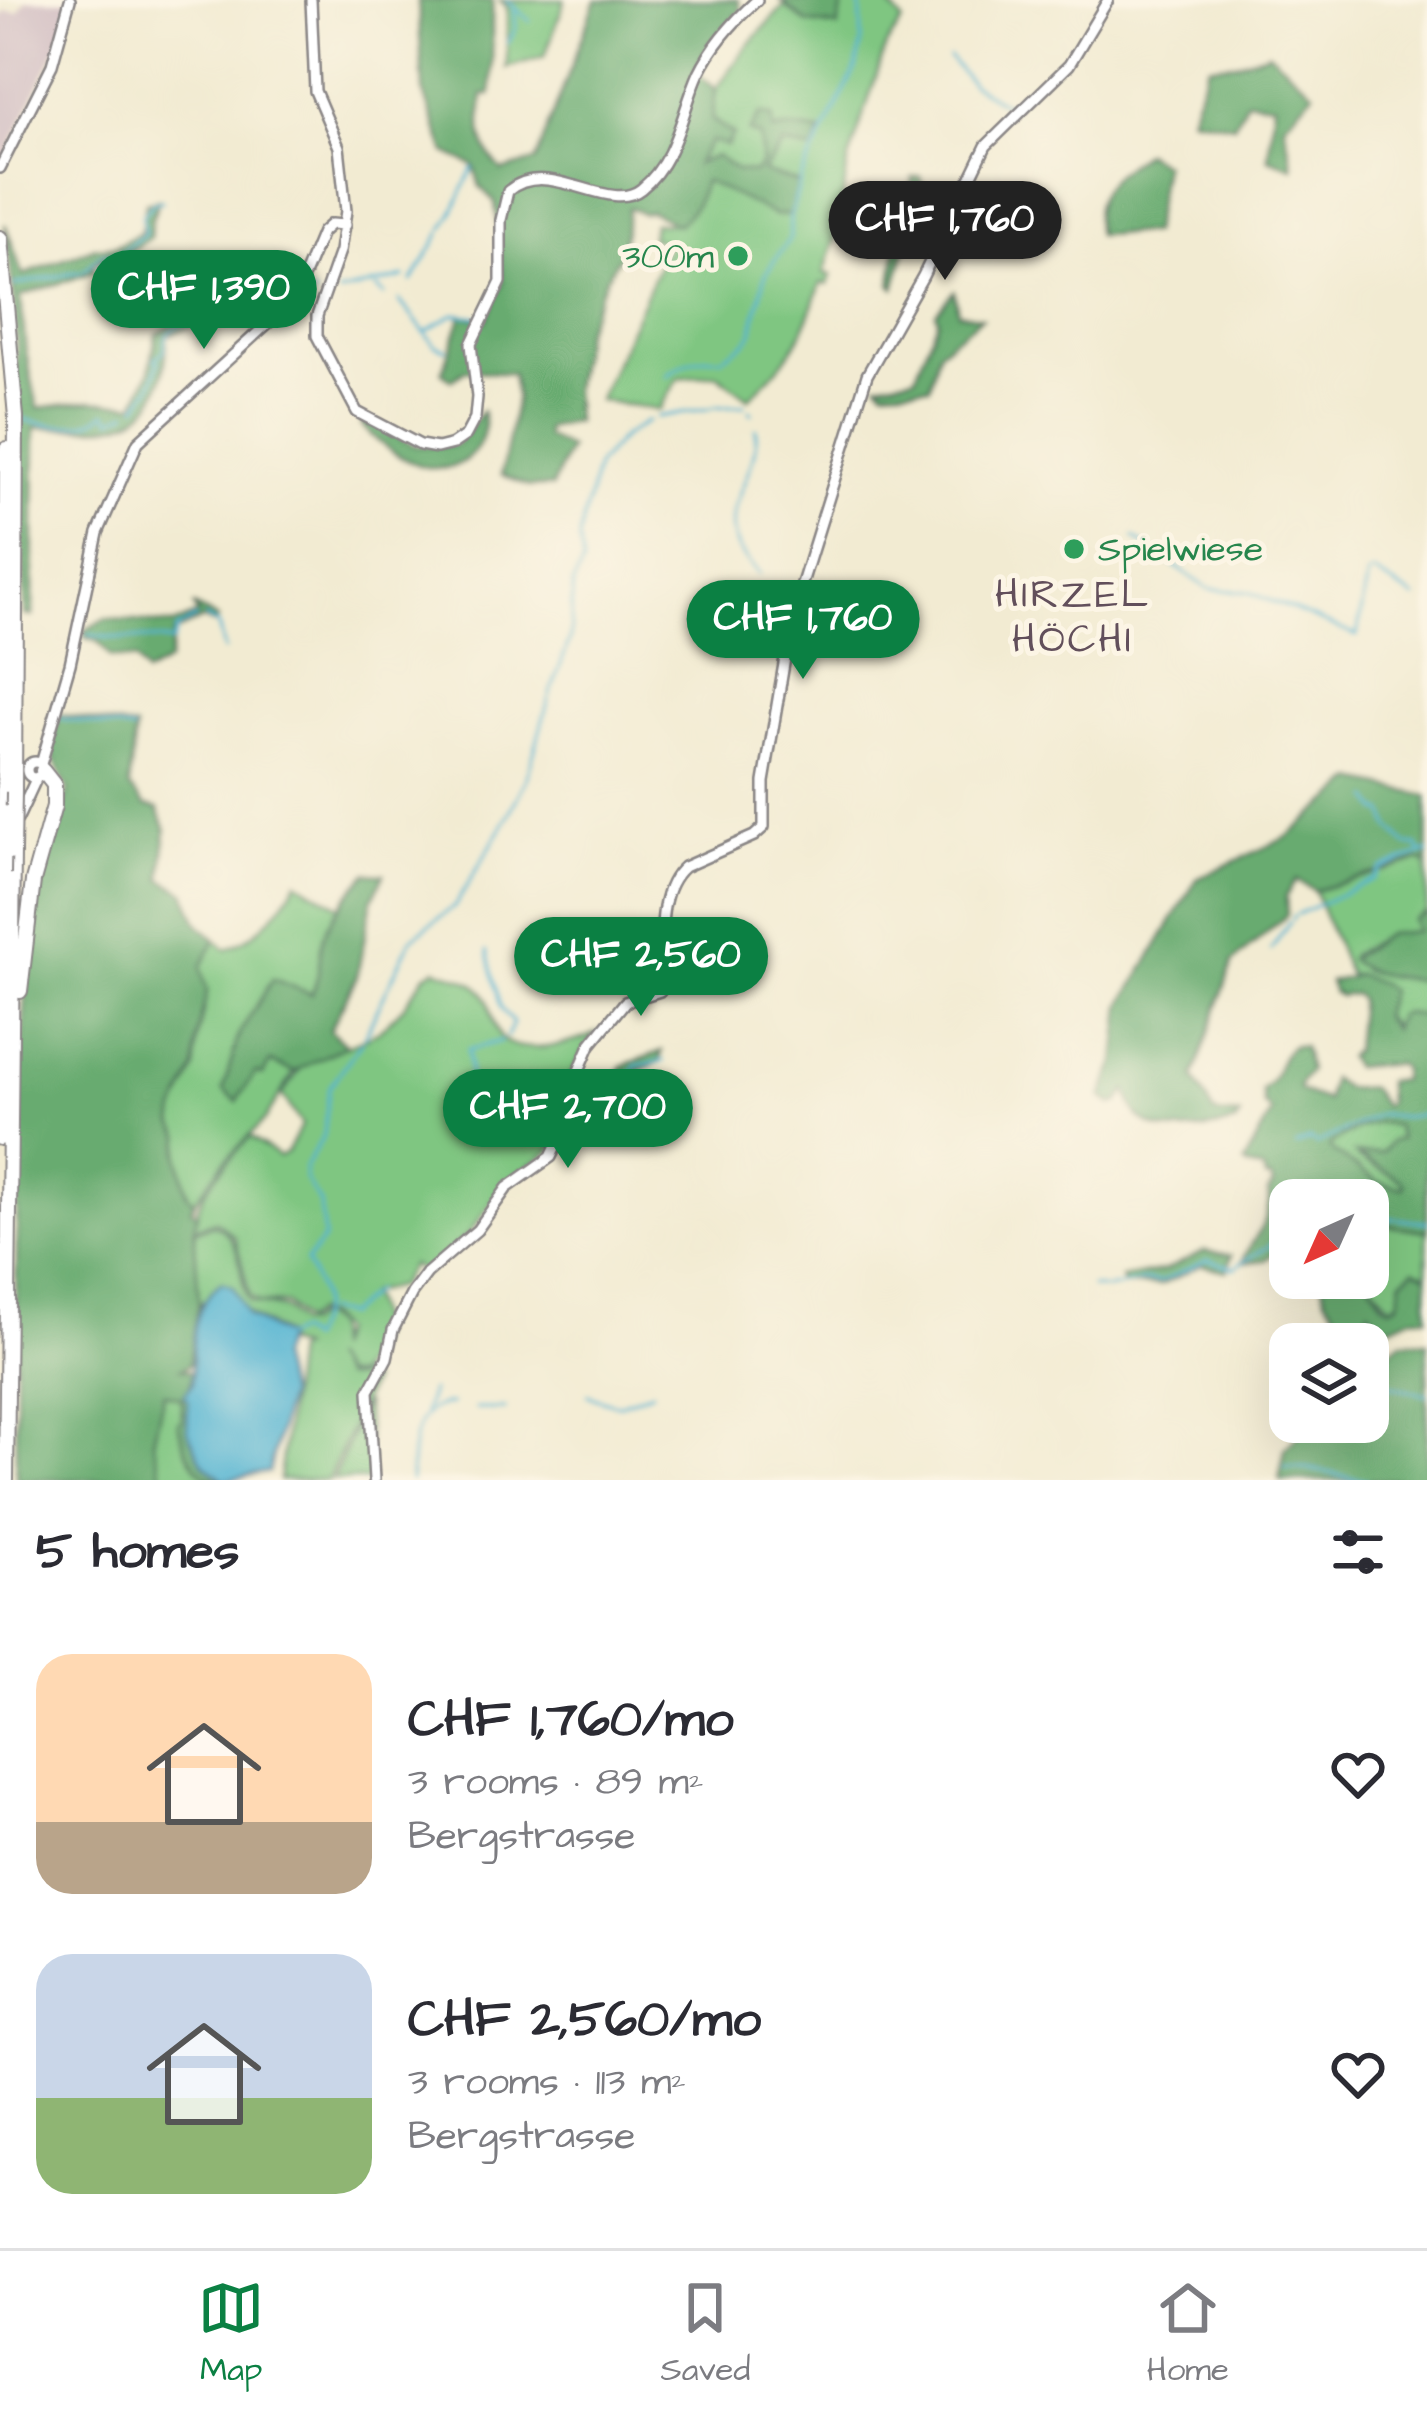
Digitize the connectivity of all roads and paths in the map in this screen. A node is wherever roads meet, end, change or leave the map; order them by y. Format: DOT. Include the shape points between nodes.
graph roads {
  1 [pos="70,0"];
  2 [pos="311,0"];
  3 [pos="757,0"];
  4 [pos="1108,0"];
  5 [pos="0,168"];
  6 [pos="345,225"];
  7 [pos="0,238"];
  8 [pos="0,294"];
  9 [pos="16,546"];
  10 [pos="6,626"];
  11 [pos="0,676"];
  12 [pos="36,768"];
  13 [pos="4,852"];
  14 [pos="11,1067"];
  15 [pos="0,1138"];
  16 [pos="6,1480"];
  17 [pos="374,1480"];
  1 -- 5 [label="street" via="52,65"];
  2 -- 6 [label="street" via="314,85 341,156"];
  3 -- 6 [label="street" via="706,60 674,146 640,190 622,196 531,179 504,196 501,282 470,350 477,411 458,441 426,447 361,415 320,344 316,321"];
  4 -- 17 [label="street" via="1070,65 986,146 862,384 785,638 764,826 676,874 663,923 660,991 625,1002 590,1045 551,1157 507,1189 412,1293 369,1391"];
  6 -- 12 [label="street" via="322,232 278,315 139,442 98,533 68,672"];
  7 -- 9 [label="highway" via="14,376"];
  8 -- 10 [label="highway"];
  9 -- 12 [label="highway" via="22,748"];
  9 -- 13 [label="highway, bridge" via="14,792"];
  10 -- 11 [label="highway"];
  10 -- 15 [label="highway, bridge"];
  12 -- 13 [label="street"];
  12 -- 14 [label="highway" via="54,787 54,806 32,888"];
  13 -- 14 [label="highway"];
  14 -- 16 [label="highway"];
}
